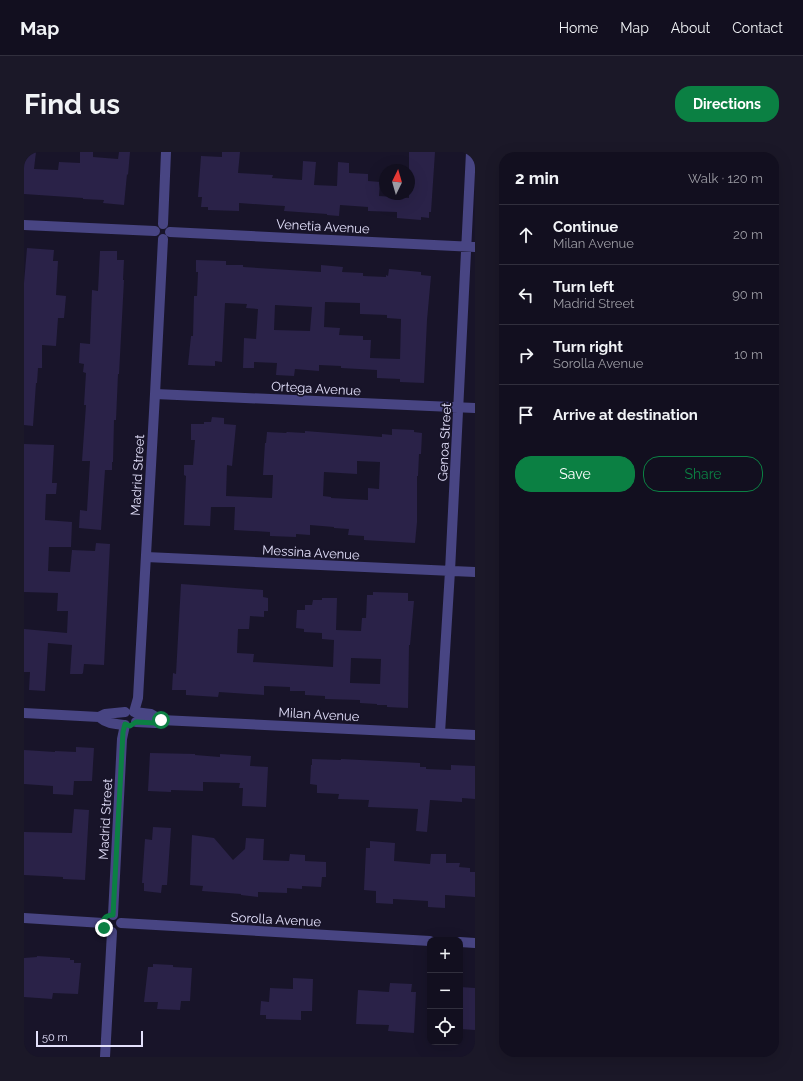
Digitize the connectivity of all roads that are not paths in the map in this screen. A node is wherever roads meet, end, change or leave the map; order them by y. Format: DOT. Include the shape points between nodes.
graph roads {
  1 [pos="166,152"];
  2 [pos="471,152"];
  3 [pos="24,225"];
  4 [pos="167,228"];
  5 [pos="155,231"];
  6 [pos="162,239"];
  7 [pos="470,247"];
  8 [pos="155,394"];
  9 [pos="458,407"];
  10 [pos="475,408"];
  11 [pos="146,556"];
  12 [pos="450,571"];
  13 [pos="475,572"];
  14 [pos="24,713"];
  15 [pos="99,716"];
  16 [pos="131,716"];
  17 [pos="125,724"];
  18 [pos="440,733"];
  19 [pos="475,735"];
  20 [pos="113,915"];
  21 [pos="24,918"];
  22 [pos="102,923"];
  23 [pos="120,923"];
  24 [pos="112,932"];
  25 [pos="427,941"];
  26 [pos="463,942"];
  27 [pos="475,943"];
  28 [pos="105,1057"];
  1 -- 4 [label="street"];
  2 -- 7 [label="street, Genoa Street"];
  3 -- 5 [label="street"];
  4 -- 5 [label="street" via="158,226"];
  4 -- 6 [label="street" via="167,237"];
  4 -- 7 [label="street, Venetia Avenue"];
  5 -- 6 [label="street" via="156,236"];
  6 -- 8 [label="street, Madrid Street"];
  7 -- 9 [label="street, Genoa Street"];
  8 -- 9 [label="street, Ortega Avenue"];
  8 -- 11 [label="street, Madrid Street"];
  9 -- 10 [label="street, Ortega Avenue"];
  9 -- 12 [label="street, Genoa Street"];
  11 -- 12 [label="street, Messina Avenue"];
  11 -- 16 [label="street, Madrid Street" via="138,698"];
  12 -- 13 [label="street, Messina Avenue"];
  12 -- 18 [label="street, Genoa Street"];
  14 -- 15 [label="street, Milan Avenue"];
  15 -- 16 [label="street, Milan Avenue"];
  15 -- 17 [label="street, Milan Avenue" via="106,722"];
  16 -- 17 [label="street, Madrid Street" via="122,718"];
  16 -- 18 [label="street, Milan Avenue" via="155,723 161,720"];
  17 -- 20 [label="street, Madrid Street" via="122,739"];
  18 -- 19 [label="street, Milan Avenue"];
  20 -- 22 [label="street" via="105,917"];
  20 -- 23 [label="street" via="119,918"];
  21 -- 22 [label="street"];
  22 -- 24 [label="street" via="106,930"];
  23 -- 24 [label="street" via="119,929"];
  23 -- 25 [label="street, Sorolla Avenue"];
  24 -- 28 [label="street"];
  26 -- 27 [label="street"];
}
